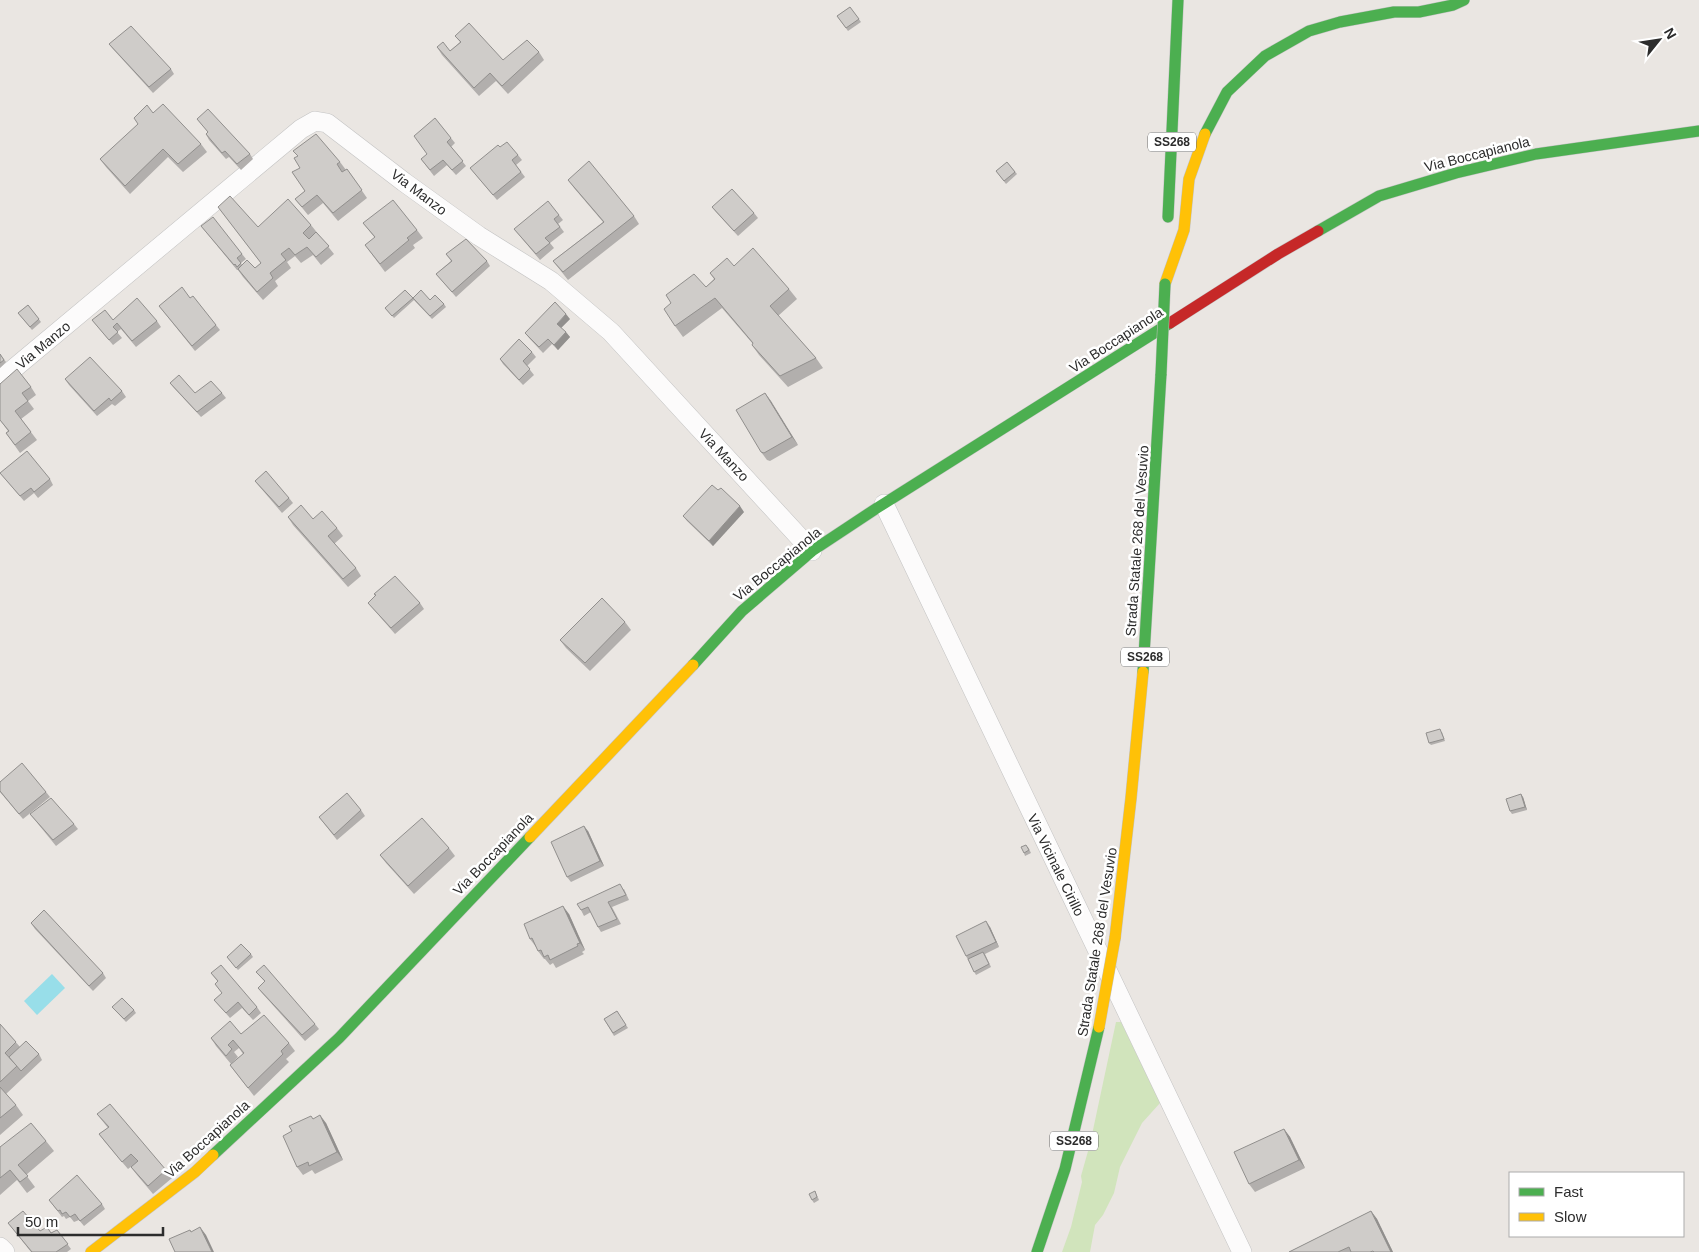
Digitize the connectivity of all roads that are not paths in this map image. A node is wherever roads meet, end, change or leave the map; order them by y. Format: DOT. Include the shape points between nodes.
graph roads {
  1 [pos="1178,0"];
  2 [pos="1464,0"];
  3 [pos="1367,5"];
  4 [pos="1394,12"];
  5 [pos="1699,131"];
  6 [pos="1168,225"];
  7 [pos="1167,245"];
  8 [pos="1165,284"];
  9 [pos="0,380"];
  10 [pos="884,504"];
  11 [pos="812,551"];
  12 [pos="0,1247"];
  13 [pos="5,1252"];
  14 [pos="91,1252"];
  15 [pos="1037,1252"];
  16 [pos="1242,1252"];
  1 -- 6 [label="main road, SS268"];
  2 -- 4 [label="main road" via="1419,12"];
  3 -- 4 [label="main road"];
  4 -- 8 [label="main road" via="1340,22 1309,32 1265,56 1227,92 1202,140 1189,179 1184,230"];
  5 -- 10 [label="main road, Via Boccapianola" via="1536,154 1378,196 1278,254"];
  7 -- 8 [label="main road, Strada Statale 268 del Vesuvio / SS268"];
  8 -- 15 [label="main road, Strada Statale 268 del Vesuvio / SS268, bridge" via="1152,553 1129,835 1115,938 1076,1135"];
  9 -- 11 [label="street, Via Manzo" via="301,129 316,121 327,123 479,236 551,281 582,306 611,332"];
  10 -- 11 [label="main road, Via Boccapianola"];
  10 -- 16 [label="street, Via Vicinale Cirillo"];
  11 -- 14 [label="main road, Via Boccapianola" via="742,611 339,1038 195,1172"];
  12 -- 13 [label="street"];
}
